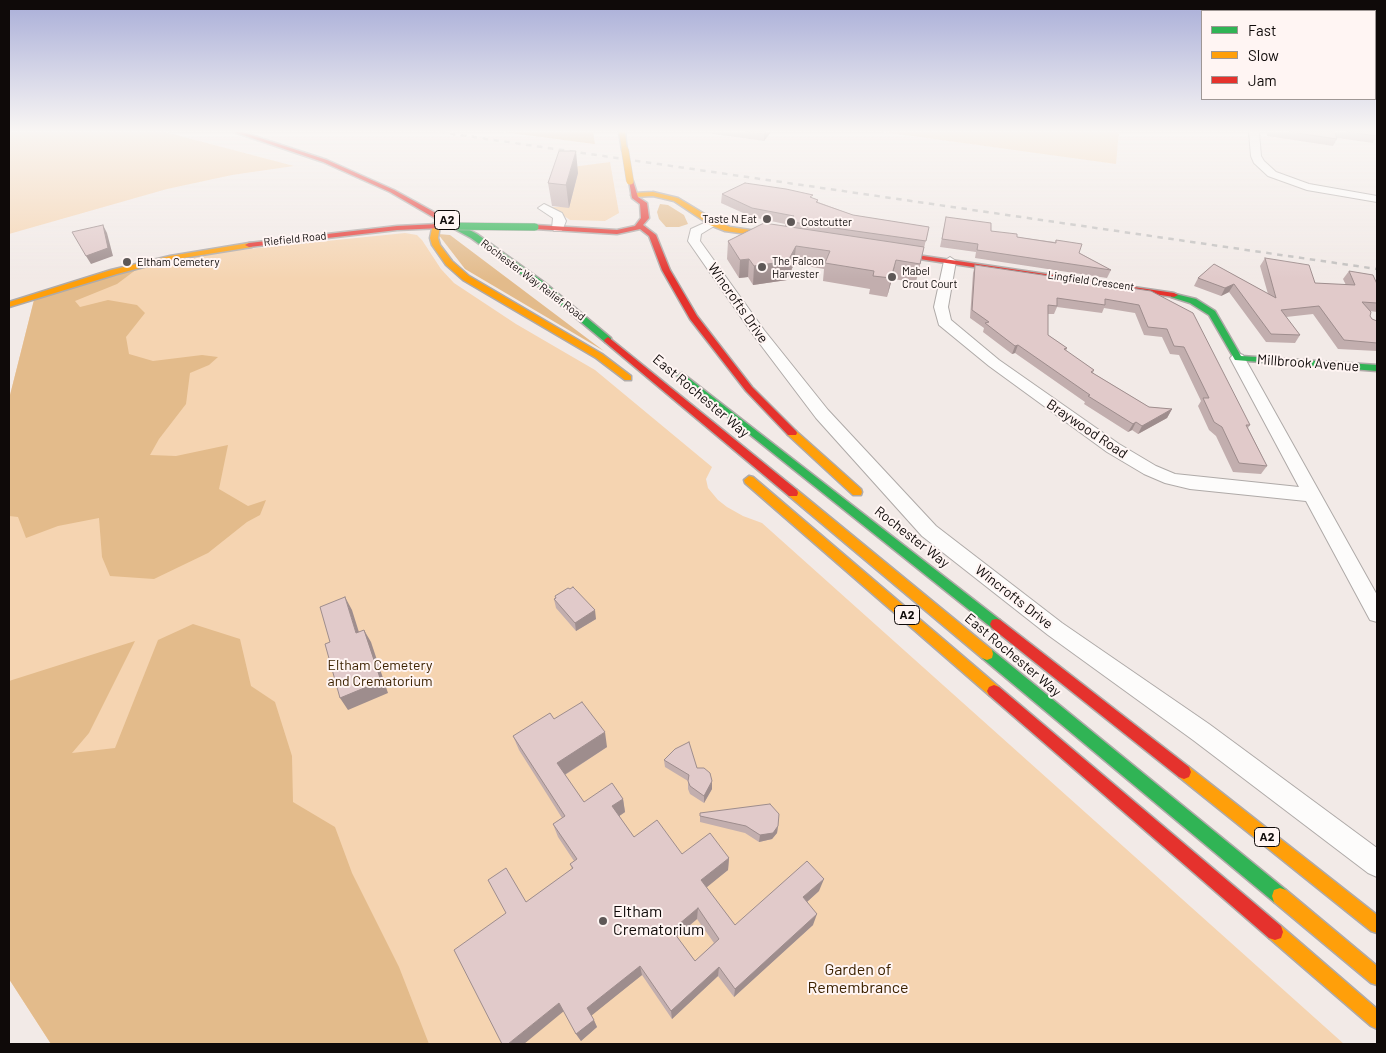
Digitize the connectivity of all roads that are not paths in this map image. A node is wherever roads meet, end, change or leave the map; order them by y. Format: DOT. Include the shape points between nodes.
graph roads {
  1 [pos="370,181"];
  2 [pos="630,181"];
  3 [pos="1291,181"];
  4 [pos="1377,199"];
  5 [pos="632,205"];
  6 [pos="544,208"];
  7 [pos="470,214"];
  8 [pos="714,224"];
  9 [pos="438,226"];
  10 [pos="640,226"];
  11 [pos="558,228"];
  12 [pos="589,229"];
  13 [pos="504,236"];
  14 [pos="796,239"];
  15 [pos="877,251"];
  16 [pos="950,261"];
  17 [pos="9,305"];
  18 [pos="630,356"];
  19 [pos="1238,358"];
  20 [pos="671,367"];
  21 [pos="1377,368"];
  22 [pos="640,388"];
  23 [pos="739,471"];
  24 [pos="1313,495"];
  25 [pos="866,499"];
  26 [pos="971,589"];
  27 [pos="1377,614"];
  28 [pos="1158,750"];
  29 [pos="1377,864"];
  30 [pos="1377,925"];
  31 [pos="1377,977"];
  32 [pos="1377,1020"];
  1 -- 18 [label="main road, Rochester Way Relief Road / A2" via="444,218 498,252"];
  2 -- 5 [label="main road, bridge"];
  3 -- 4 [label="street" via="1307,187"];
  5 -- 8 [label="main road" via="653,194 676,198"];
  5 -- 10 [label="main road" via="643,203 645,218"];
  5 -- 12 [label="main road, Riefield Road" via="617,225"];
  6 -- 11 [label="street" via="558,216"];
  7 -- 13 [label="main road, Rochester Way Relief Road / A2"];
  8 -- 14 [label="main road"];
  8 -- 29 [label="street, Wincrofts Drive" via="695,232 694,241 759,334 822,414 929,531 1055,629 1201,732"];
  9 -- 11 [label="main road, Riefield Road, bridge"];
  9 -- 17 [label="main road, Riefield Road" via="274,241 170,258"];
  9 -- 22 [label="main road, A2" via="434,238 436,245 466,278 599,356"];
  10 -- 12 [label="main road, Riefield Road" via="617,232"];
  10 -- 25 [label="main road" via="652,234 666,270 693,317 727,362 796,438"];
  11 -- 12 [label="main road, Riefield Road"];
  15 -- 16 [label="main road, Lingfield Crescent"];
  16 -- 19 [label="main road, Lingfield Crescent" via="1155,290 1193,301 1212,313"];
  16 -- 24 [label="street, Braywood Road" via="941,307 944,322 994,363 1114,448 1150,470 1190,483"];
  18 -- 31 [label="main road, East Rochester Way / A2"];
  19 -- 21 [label="main road, Millbrook Avenue"];
  19 -- 24 [label="street, Lingfield Crescent"];
  20 -- 28 [label="main road, Rochester Way / A2"];
  23 -- 32 [label="main road, A2"];
  24 -- 27 [label="street, Lingfield Crescent"];
  26 -- 28 [label="main road, A2"];
  28 -- 30 [label="main road, A2"];
}
